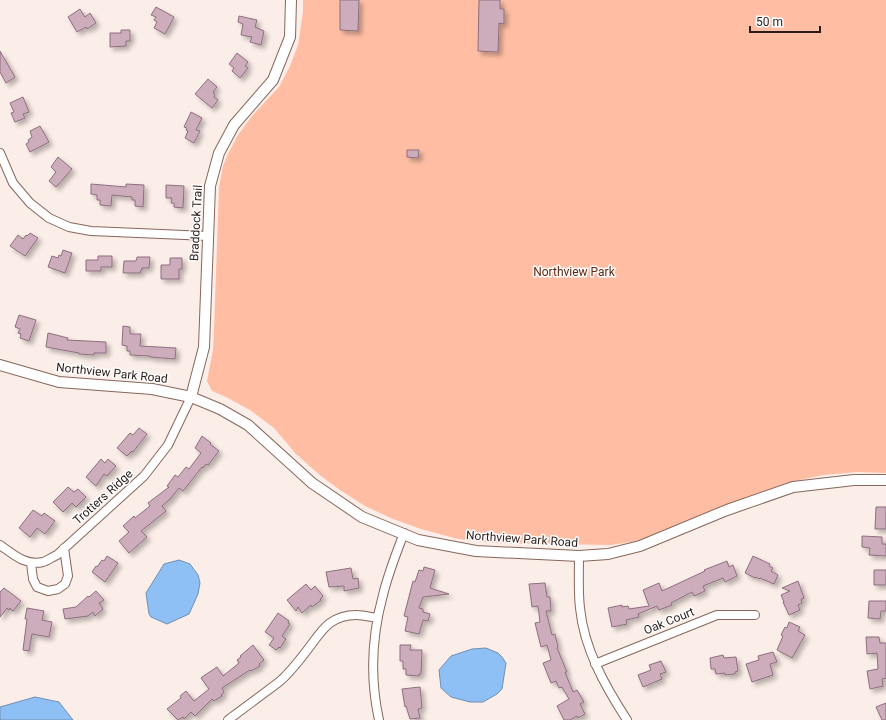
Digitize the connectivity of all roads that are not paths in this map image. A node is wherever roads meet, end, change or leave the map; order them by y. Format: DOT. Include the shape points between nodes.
graph roads {
  1 [pos="291,0"];
  2 [pos="0,153"];
  3 [pos="208,236"];
  4 [pos="0,365"];
  5 [pos="191,397"];
  6 [pos="886,480"];
  7 [pos="404,534"];
  8 [pos="0,545"];
  9 [pos="64,548"];
  10 [pos="579,556"];
  11 [pos="31,563"];
  12 [pos="755,615"];
  13 [pos="377,618"];
  14 [pos="595,664"];
  15 [pos="228,720"];
  16 [pos="379,720"];
  17 [pos="627,720"];
  1 -- 3 [label="street, Braddock Trail" via="290,37 273,80 234,125 219,153 210,186"];
  2 -- 3 [label="street" via="13,183 30,203 49,218 69,226 91,232"];
  3 -- 5 [label="street, Braddock Trail" via="204,347"];
  4 -- 5 [label="street, Northview Park Road" via="59,382 152,389"];
  5 -- 7 [label="street, Northview Park Road" via="220,409 248,425 312,483 362,517"];
  5 -- 9 [label="street, Trotters Ridge" via="168,446 144,476"];
  6 -- 10 [label="street, Northview Park Road" via="854,480 793,487 727,510 640,546 608,554"];
  7 -- 10 [label="street, Northview Park Road" via="418,540 476,551"];
  7 -- 13 [label="street" via="386,583"];
  8 -- 11 [label="street" via="18,559"];
  9 -- 11 [label="street, Trotters Ridge" via="44,562"];
  9 -- 11 [label="street" via="68,576 65,584 58,589 48,591 37,587 32,579"];
  10 -- 14 [label="street" via="580,609"];
  12 -- 14 [label="street, Oak Court" via="717,615"];
  13 -- 15 [label="street" via="351,615 329,624 286,676"];
  13 -- 16 [label="street" via="373,676"];
  14 -- 17 [label="street"];
}
